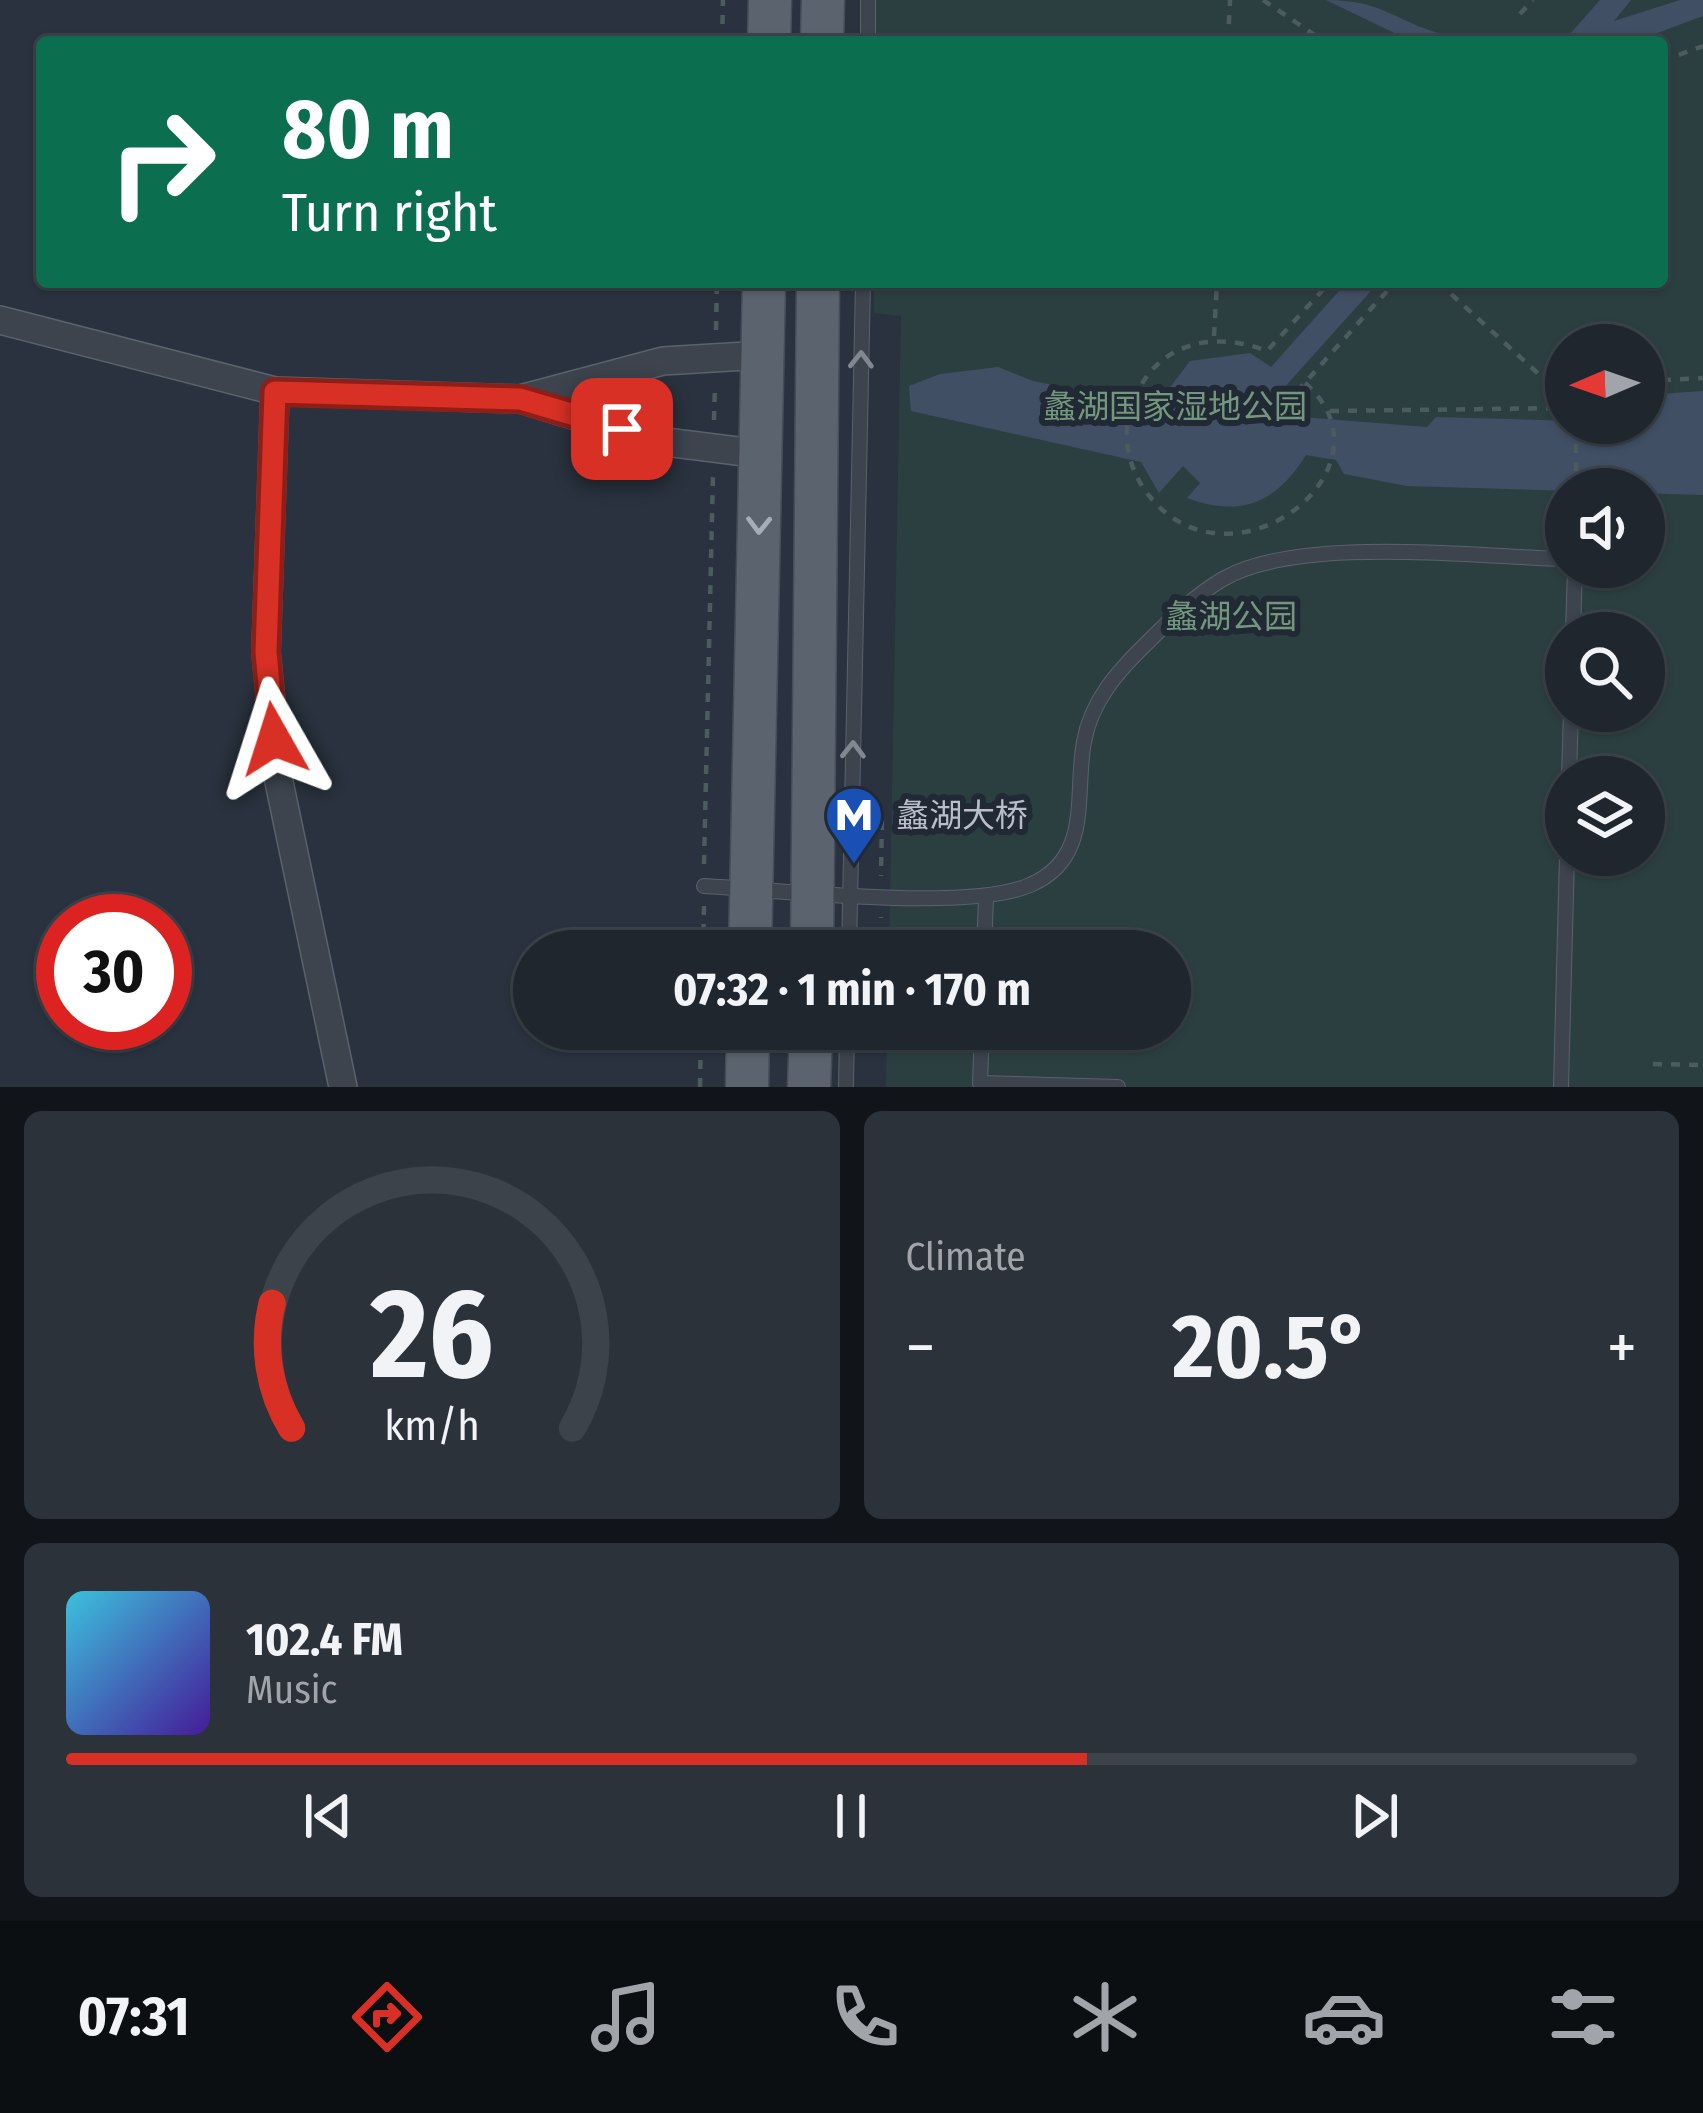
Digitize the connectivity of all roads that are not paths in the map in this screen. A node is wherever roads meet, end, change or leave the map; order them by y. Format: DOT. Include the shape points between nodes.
graph roads {
  1 [pos="770,0"];
  2 [pos="823,0"];
  3 [pos="868,0"];
  4 [pos="769,36"];
  5 [pos="822,36"];
  6 [pos="868,36"];
  7 [pos="764,288"];
  8 [pos="818,288"];
  9 [pos="863,288"];
  10 [pos="0,320"];
  11 [pos="763,355"];
  12 [pos="275,392"];
  13 [pos="520,399"];
  14 [pos="761,454"];
  15 [pos="1545,559"];
  16 [pos="1567,876"];
  17 [pos="704,886"];
  18 [pos="752,889"];
  19 [pos="832,892"];
  20 [pos="986,898"];
  21 [pos="751,930"];
  22 [pos="819,930"];
  23 [pos="843,930"];
  24 [pos="985,930"];
  25 [pos="748,1050"];
  26 [pos="810,1050"];
  27 [pos="847,1050"];
  28 [pos="981,1050"];
  29 [pos="343,1087"];
  30 [pos="747,1087"];
  31 [pos="809,1087"];
  32 [pos="846,1087"];
  33 [pos="1118,1087"];
  34 [pos="1562,1087"];
  1 -- 4 [label="main road"];
  2 -- 5 [label="main road"];
  3 -- 6 [label="lane"];
  7 -- 11 [label="main road"];
  8 -- 19 [label="main road"];
  19 -- 9 [label="lane, one-way"];
  10 -- 12 [label="street"];
  11 -- 13 [label="street" via="663,361"];
  11 -- 14 [label="main road"];
  12 -- 13 [label="street"];
  12 -- 29 [label="street" via="266,652 279,782"];
  13 -- 14 [label="street" via="713,452"];
  14 -- 18 [label="main road, one-way"];
  15 -- 20 [label="lane" via="1315,554 1225,577 1137,653 1095,707 1084,743 1081,820 1065,860 1033,884"];
  16 -- 34 [label="lane"];
  17 -- 18 [label="lane"];
  18 -- 19 [label="lane"];
  18 -- 21 [label="main road"];
  19 -- 20 [label="lane"];
  19 -- 22 [label="main road"];
  19 -- 23 [label="lane"];
  20 -- 24 [label="lane"];
  25 -- 30 [label="main road"];
  26 -- 31 [label="main road"];
  27 -- 32 [label="lane"];
  28 -- 33 [label="lane" via="980,1083"];
}
